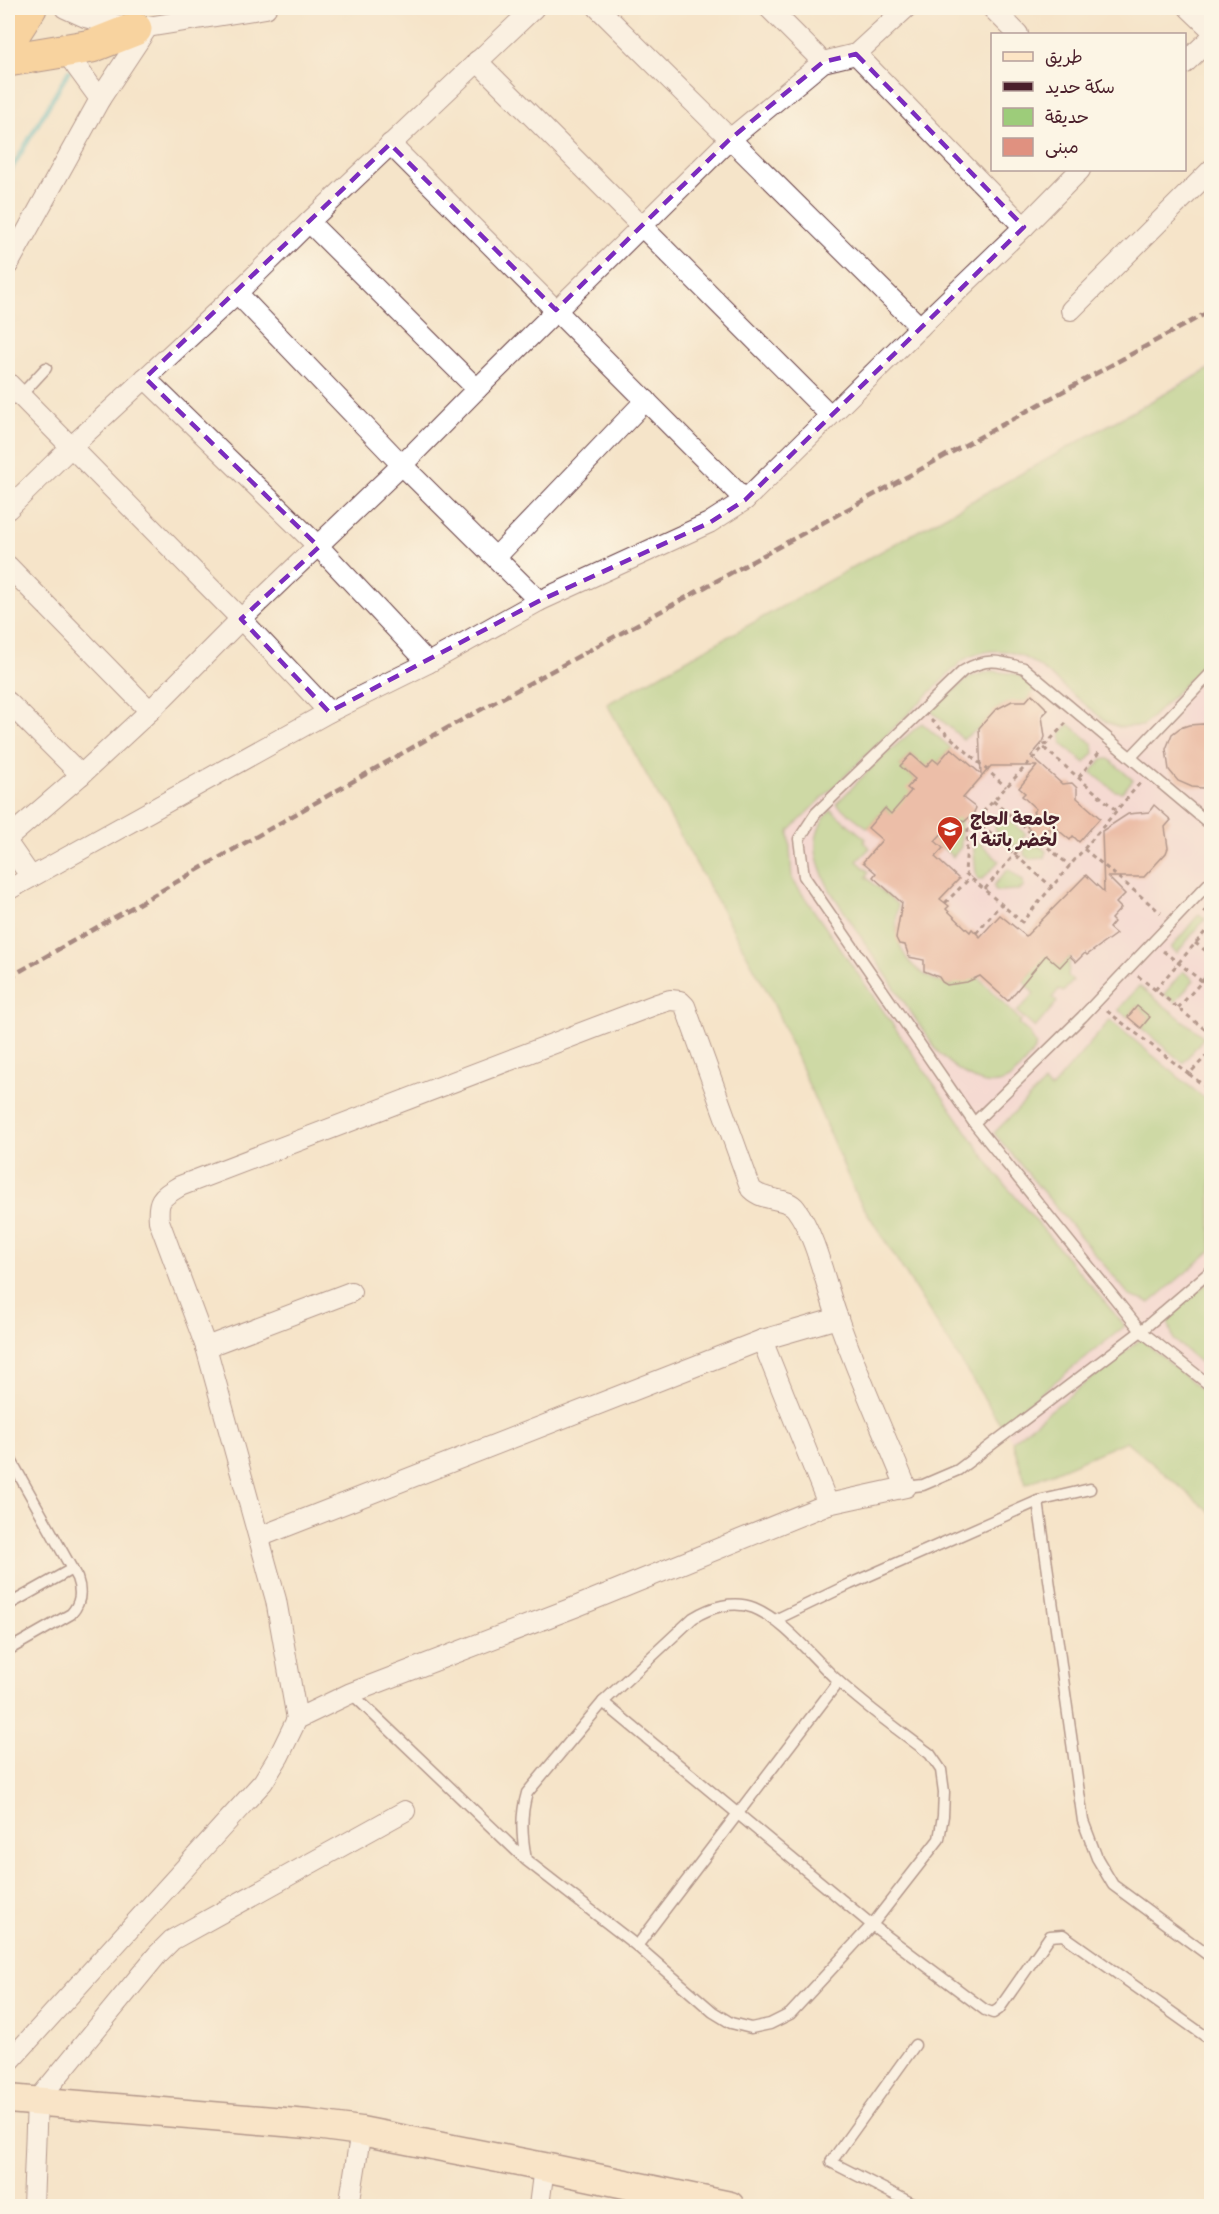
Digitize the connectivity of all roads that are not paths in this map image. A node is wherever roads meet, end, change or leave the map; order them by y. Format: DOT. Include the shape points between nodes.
graph roads {
  1 [pos="30,8"];
  2 [pos="65,8"];
  3 [pos="266,8"];
  4 [pos="534,8"];
  5 [pos="598,8"];
  6 [pos="769,8"];
  7 [pos="906,8"];
  8 [pos="992,8"];
  9 [pos="1189,8"];
  10 [pos="141,29"];
  11 [pos="1212,30"];
  12 [pos="1017,33"];
  13 [pos="1212,37"];
  14 [pos="8,42"];
  15 [pos="65,51"];
  16 [pos="856,54"];
  17 [pos="8,60"];
  18 [pos="477,61"];
  19 [pos="823,62"];
  20 [pos="1186,63"];
  21 [pos="100,99"];
  22 [pos="729,140"];
  23 [pos="390,144"];
  24 [pos="1212,169"];
  25 [pos="1079,171"];
  26 [pos="309,222"];
  27 [pos="642,226"];
  28 [pos="1024,227"];
  29 [pos="8,265"];
  30 [pos="237,293"];
  31 [pos="556,310"];
  32 [pos="1071,310"];
  33 [pos="920,327"];
  34 [pos="46,368"];
  35 [pos="145,378"];
  36 [pos="14,389"];
  37 [pos="477,389"];
  38 [pos="646,400"];
  39 [pos="830,415"];
  40 [pos="72,447"];
  41 [pos="402,465"];
  42 [pos="745,500"];
  43 [pos="8,509"];
  44 [pos="319,547"];
  45 [pos="496,556"];
  46 [pos="8,566"];
  47 [pos="539,601"];
  48 [pos="241,619"];
  49 [pos="428,663"];
  50 [pos="1212,672"];
  51 [pos="8,702"];
  52 [pos="150,711"];
  53 [pos="329,712"];
  54 [pos="1131,757"];
  55 [pos="81,775"];
  56 [pos="1212,826"];
  57 [pos="8,838"];
  58 [pos="8,844"];
  59 [pos="31,877"];
  60 [pos="1212,880"];
  61 [pos="8,890"];
  62 [pos="974,1124"];
  63 [pos="1212,1270"];
  64 [pos="351,1292"];
  65 [pos="838,1318"];
  66 [pos="1142,1331"];
  67 [pos="762,1341"];
  68 [pos="206,1347"];
  69 [pos="1212,1387"];
  70 [pos="8,1455"];
  71 [pos="18,1474"];
  72 [pos="8,1480"];
  73 [pos="906,1487"];
  74 [pos="1090,1489"];
  75 [pos="1038,1501"];
  76 [pos="828,1504"];
  77 [pos="259,1537"];
  78 [pos="72,1569"];
  79 [pos="8,1605"];
  80 [pos="775,1620"];
  81 [pos="8,1650"];
  82 [pos="838,1682"];
  83 [pos="351,1693"];
  84 [pos="603,1702"];
  85 [pos="297,1719"];
  86 [pos="405,1811"];
  87 [pos="737,1815"];
  88 [pos="526,1860"];
  89 [pos="872,1925"];
  90 [pos="637,1946"];
  91 [pos="1212,1958"];
  92 [pos="1212,2041"];
  93 [pos="915,2045"];
  94 [pos="8,2063"];
  95 [pos="8,2099"];
  96 [pos="37,2101"];
  97 [pos="361,2131"];
  98 [pos="544,2167"];
  99 [pos="687,2202"];
  100 [pos="33,2206"];
  101 [pos="349,2206"];
  102 [pos="539,2206"];
  103 [pos="730,2206"];
  104 [pos="917,2206"];
  1 -- 14 [label="highway"];
  2 -- 10 [label="street" via="85,17"];
  3 -- 10 [label="street"];
  4 -- 18 [label="street"];
  5 -- 22 [label="street"];
  6 -- 19 [label="street"];
  7 -- 16 [label="street"];
  8 -- 12 [label="street"];
  9 -- 11 [label="street"];
  10 -- 15 [label="highway"];
  10 -- 21 [label="street"];
  13 -- 20 [label="street"];
  15 -- 17 [label="highway"];
  15 -- 21 [label="street"];
  16 -- 19 [label="street"];
  16 -- 28 [label="street"];
  18 -- 23 [label="street"];
  18 -- 27 [label="street"];
  19 -- 22 [label="street"];
  21 -- 29 [label="street"];
  22 -- 27 [label="street"];
  22 -- 33 [label="street"];
  23 -- 26 [label="street"];
  23 -- 31 [label="street"];
  24 -- 32 [label="street"];
  25 -- 28 [label="street"];
  26 -- 30 [label="street"];
  26 -- 37 [label="street"];
  27 -- 31 [label="street"];
  27 -- 39 [label="street"];
  28 -- 33 [label="street"];
  30 -- 35 [label="street"];
  30 -- 41 [label="street"];
  31 -- 37 [label="street"];
  31 -- 38 [label="street"];
  33 -- 39 [label="street"];
  34 -- 36 [label="lane"];
  35 -- 40 [label="street"];
  35 -- 44 [label="street"];
  36 -- 40 [label="street"];
  37 -- 41 [label="street"];
  38 -- 42 [label="street"];
  38 -- 45 [label="street"];
  39 -- 42 [label="street"];
  40 -- 43 [label="street"];
  40 -- 48 [label="street"];
  41 -- 44 [label="street"];
  41 -- 45 [label="street"];
  42 -- 47 [label="street" via="709,523"];
  44 -- 48 [label="street"];
  44 -- 49 [label="street"];
  45 -- 47 [label="street"];
  46 -- 52 [label="street"];
  47 -- 49 [label="street"];
  48 -- 52 [label="street"];
  48 -- 53 [label="street"];
  49 -- 53 [label="street"];
  50 -- 54 [label="lane"];
  51 -- 55 [label="street"];
  52 -- 55 [label="street"];
  53 -- 59 [label="street"];
  54 -- 56 [label="lane"];
  54 -- 62 [label="lane" via="1024,668 997,661 977,663 963,671 816,813 800,839 804,876"];
  55 -- 57 [label="street"];
  58 -- 59 [label="street"];
  59 -- 61 [label="street"];
  60 -- 62 [label="lane"];
  62 -- 66 [label="lane"];
  63 -- 66 [label="lane"];
  64 -- 68 [label="street"];
  65 -- 67 [label="street"];
  65 -- 68 [label="street" via="806,1225 794,1205 759,1197 751,1189 685,1006 670,1000 357,1117 180,1186 162,1197 159,1221"];
  65 -- 73 [label="street"];
  66 -- 69 [label="lane"];
  66 -- 73 [label="lane" via="958,1470 923,1485"];
  67 -- 76 [label="street"];
  67 -- 77 [label="street"];
  68 -- 77 [label="street"];
  70 -- 71 [label="lane"];
  71 -- 72 [label="lane"];
  71 -- 78 [label="lane"];
  73 -- 76 [label="street"];
  74 -- 75 [label="lane"];
  75 -- 80 [label="lane"];
  75 -- 91 [label="lane" via="1083,1821 1096,1858 1113,1885"];
  76 -- 83 [label="street"];
  77 -- 85 [label="street" via="276,1600"];
  78 -- 79 [label="lane"];
  78 -- 81 [label="lane" via="81,1593 76,1608"];
  80 -- 82 [label="lane"];
  80 -- 84 [label="lane" via="752,1607 728,1605 706,1609"];
  82 -- 87 [label="lane"];
  82 -- 89 [label="lane" via="930,1754 941,1770 944,1792 939,1839"];
  83 -- 85 [label="street"];
  83 -- 88 [label="lane"];
  84 -- 87 [label="lane"];
  84 -- 88 [label="lane" via="527,1793 521,1829"];
  85 -- 94 [label="street" via="263,1782"];
  86 -- 96 [label="street" via="172,1940"];
  87 -- 89 [label="lane"];
  87 -- 90 [label="lane"];
  88 -- 90 [label="lane"];
  89 -- 90 [label="lane" via="790,2013 770,2024 751,2028 731,2023 713,2012"];
  89 -- 92 [label="lane" via="993,2013 1050,1936 1063,1935"];
  93 -- 104 [label="lane" via="831,2162"];
  95 -- 96 [label="street"];
  96 -- 97 [label="street"];
  96 -- 100 [label="street"];
  97 -- 98 [label="street"];
  97 -- 101 [label="street"];
  98 -- 99 [label="street"];
  98 -- 102 [label="street"];
  99 -- 103 [label="street"];
}
